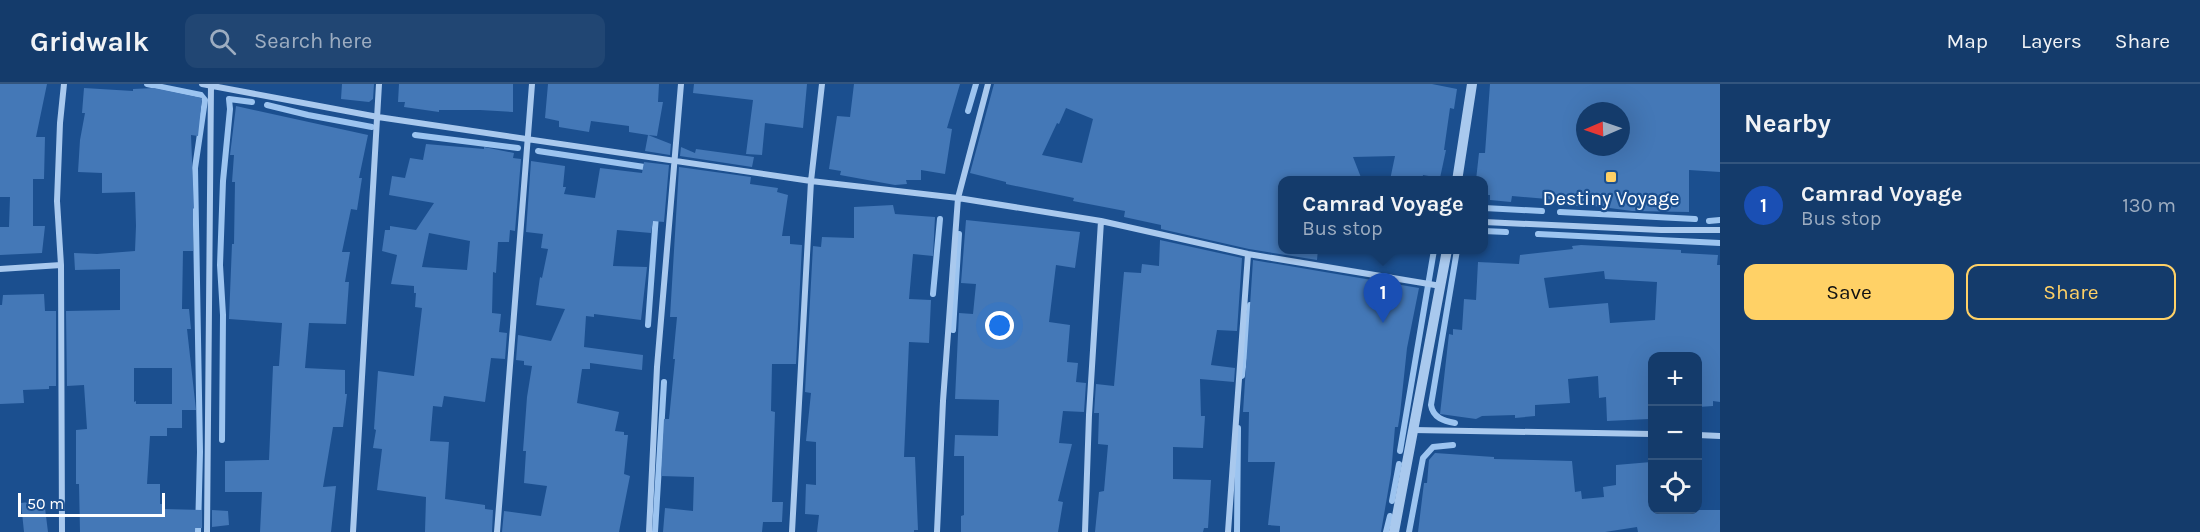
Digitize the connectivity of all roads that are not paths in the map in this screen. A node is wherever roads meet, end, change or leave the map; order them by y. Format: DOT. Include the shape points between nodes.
graph roads {
  1 [pos="64,84"];
  2 [pos="202,84"];
  3 [pos="379,84"];
  4 [pos="532,84"];
  5 [pos="681,84"];
  6 [pos="822,84"];
  7 [pos="988,84"];
  8 [pos="1471,84"];
  9 [pos="211,85"];
  10 [pos="378,117"];
  11 [pos="527,138"];
  12 [pos="675,161"];
  13 [pos="1458,176"];
  14 [pos="811,182"];
  15 [pos="958,198"];
  16 [pos="1101,221"];
  17 [pos="1488,222"];
  18 [pos="1720,230"];
  19 [pos="1248,254"];
  20 [pos="1446,254"];
  21 [pos="61,265"];
  22 [pos="0,269"];
  23 [pos="1441,286"];
  24 [pos="1413,430"];
  25 [pos="1648,434"];
  26 [pos="1702,435"];
  27 [pos="1720,435"];
  28 [pos="62,532"];
  29 [pos="207,532"];
  30 [pos="353,532"];
  31 [pos="497,532"];
  32 [pos="649,532"];
  33 [pos="792,532"];
  34 [pos="938,532"];
  35 [pos="1085,532"];
  36 [pos="1228,532"];
  37 [pos="1394,532"];
  1 -- 21 [label="street" via="57,201"];
  2 -- 9 [label="street"];
  3 -- 10 [label="street"];
  4 -- 11 [label="street"];
  5 -- 12 [label="street"];
  6 -- 14 [label="street"];
  7 -- 15 [label="street"];
  8 -- 13 [label="street"];
  9 -- 10 [label="street"];
  9 -- 29 [label="street"];
  10 -- 11 [label="street"];
  10 -- 30 [label="street"];
  11 -- 12 [label="street"];
  11 -- 31 [label="street"];
  12 -- 14 [label="street"];
  12 -- 32 [label="street" via="657,367"];
  14 -- 15 [label="street"];
  14 -- 33 [label="street"];
  15 -- 16 [label="street"];
  15 -- 34 [label="street"];
  16 -- 19 [label="street"];
  16 -- 35 [label="street"];
  17 -- 18 [label="street"];
  19 -- 23 [label="street"];
  19 -- 36 [label="street"];
  20 -- 23 [label="street"];
  21 -- 22 [label="street"];
  21 -- 28 [label="street"];
  23 -- 24 [label="street"];
  24 -- 25 [label="street"];
  24 -- 37 [label="street"];
  26 -- 27 [label="street"];
}
